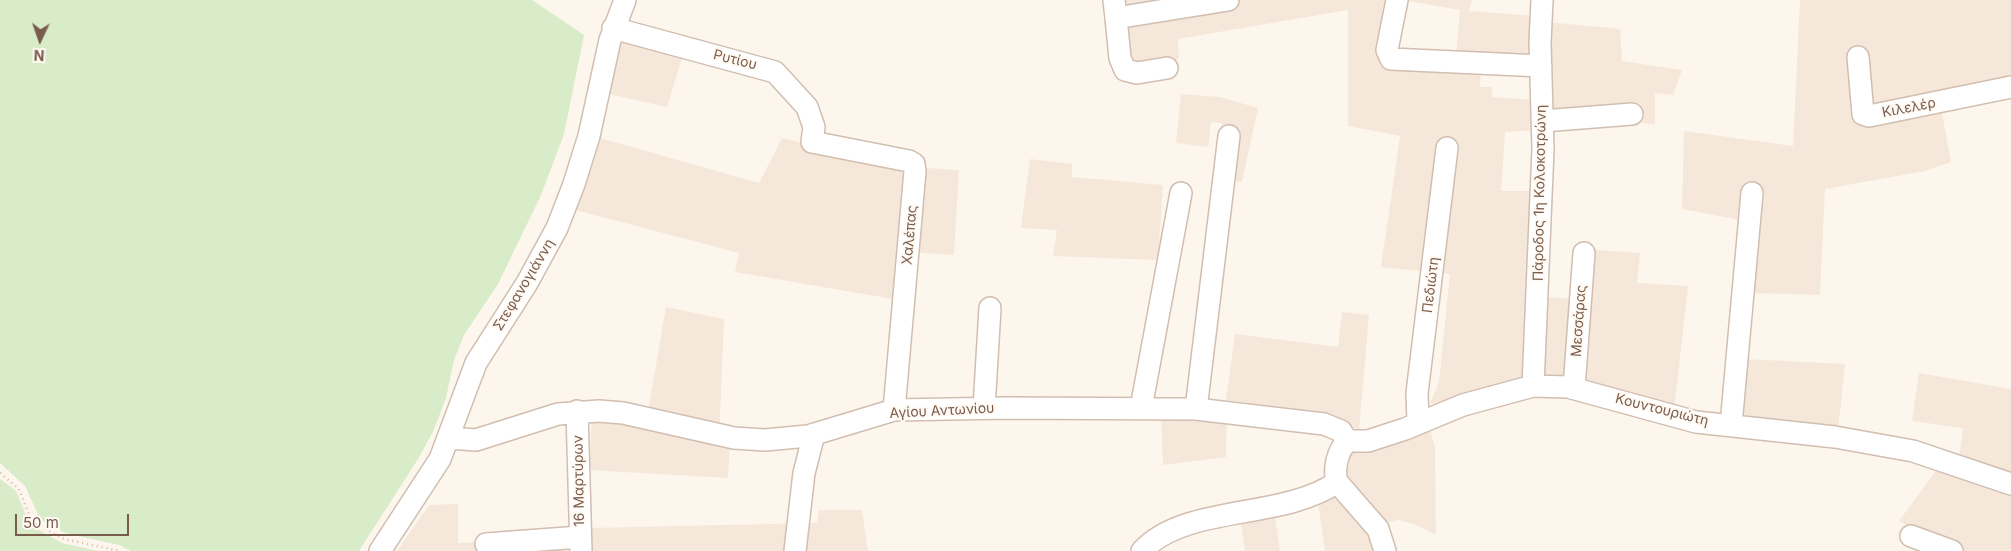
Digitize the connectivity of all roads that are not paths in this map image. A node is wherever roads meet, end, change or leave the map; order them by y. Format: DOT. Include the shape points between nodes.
graph roads {
  1 [pos="625,0"];
  2 [pos="1228,0"];
  3 [pos="1397,0"];
  4 [pos="1542,0"];
  5 [pos="1115,9"];
  6 [pos="613,28"];
  7 [pos="1858,57"];
  8 [pos="1541,66"];
  9 [pos="1167,68"];
  10 [pos="2011,87"];
  11 [pos="1632,114"];
  12 [pos="1543,121"];
  13 [pos="1229,136"];
  14 [pos="812,142"];
  15 [pos="1447,148"];
  16 [pos="1752,193"];
  17 [pos="1181,194"];
  18 [pos="1584,253"];
  19 [pos="990,308"];
  20 [pos="1533,386"];
  21 [pos="1574,388"];
  22 [pos="984,408"];
  23 [pos="1141,408"];
  24 [pos="1196,409"];
  25 [pos="894,410"];
  26 [pos="577,411"];
  27 [pos="1418,422"];
  28 [pos="1731,425"];
  29 [pos="814,434"];
  30 [pos="449,438"];
  31 [pos="1347,441"];
  32 [pos="1337,482"];
  33 [pos="2011,484"];
  34 [pos="1911,536"];
  35 [pos="486,544"];
  36 [pos="580,544"];
  37 [pos="380,551"];
  38 [pos="795,551"];
  39 [pos="1142,551"];
  40 [pos="1385,551"];
  41 [pos="1952,551"];
  1 -- 6 [label="street, Στεφανογιάννη"];
  2 -- 5 [label="street"];
  3 -- 8 [label="street" via="1387,50 1391,58"];
  4 -- 8 [label="street, Πάροδος 1η Κολοκοτρώνη"];
  5 -- 9 [label="street" via="1120,58 1125,70 1137,73"];
  6 -- 14 [label="street, Ρυτίου" via="775,72 807,107 814,127"];
  6 -- 30 [label="street, Στεφανογιάννη" via="589,136 569,200 541,258 476,363"];
  7 -- 10 [label="street, Κιλελέρ" via="1863,114 1869,116"];
  8 -- 12 [label="street, Πάροδος 1η Κολοκοτρώνη"];
  11 -- 12 [label="street"];
  12 -- 20 [label="street, Πάροδος 1η Κολοκοτρώνη"];
  13 -- 24 [label="street"];
  14 -- 25 [label="street, Χαλέπας" via="914,164"];
  15 -- 27 [label="street, Πεδιώτη" via="1418,393"];
  16 -- 28 [label="street"];
  17 -- 23 [label="street"];
  18 -- 21 [label="street, Μεσσάρας"];
  19 -- 22 [label="street"];
  20 -- 21 [label="street, Κουντουριώτη"];
  20 -- 27 [label="street, Κουντουριώτη" via="1463,405"];
  21 -- 28 [label="street, Κουντουριώτη" via="1681,418"];
  22 -- 23 [label="street, Αγίου Αντωνίου"];
  22 -- 25 [label="street, Αγίου Αντωνίου"];
  23 -- 24 [label="street, Αγίου Αντωνίου"];
  24 -- 31 [label="street, Αγίου Αντωνίου" via="1324,424 1341,431"];
  25 -- 29 [label="street, Αγίου Αντωνίου"];
  26 -- 29 [label="street, Αγίου Αντωνίου" via="623,413 744,439 782,440"];
  26 -- 30 [label="street, Αγίου Αντωνίου" via="476,440"];
  26 -- 36 [label="street, 16 Μαρτύρων"];
  27 -- 31 [label="street, Κουντουριώτη" via="1368,441"];
  28 -- 33 [label="street, Κουντουριώτη" via="1875,443 1928,456"];
  29 -- 38 [label="street" via="804,472"];
  30 -- 37 [label="street, Στεφανογιάννη" via="434,468"];
  31 -- 32 [label="street" via="1337,462"];
  32 -- 39 [label="street" via="1282,504 1212,518 1170,531 1156,537"];
  32 -- 40 [label="street" via="1378,529"];
  34 -- 41 [label="street"];
  35 -- 36 [label="street"];
}
